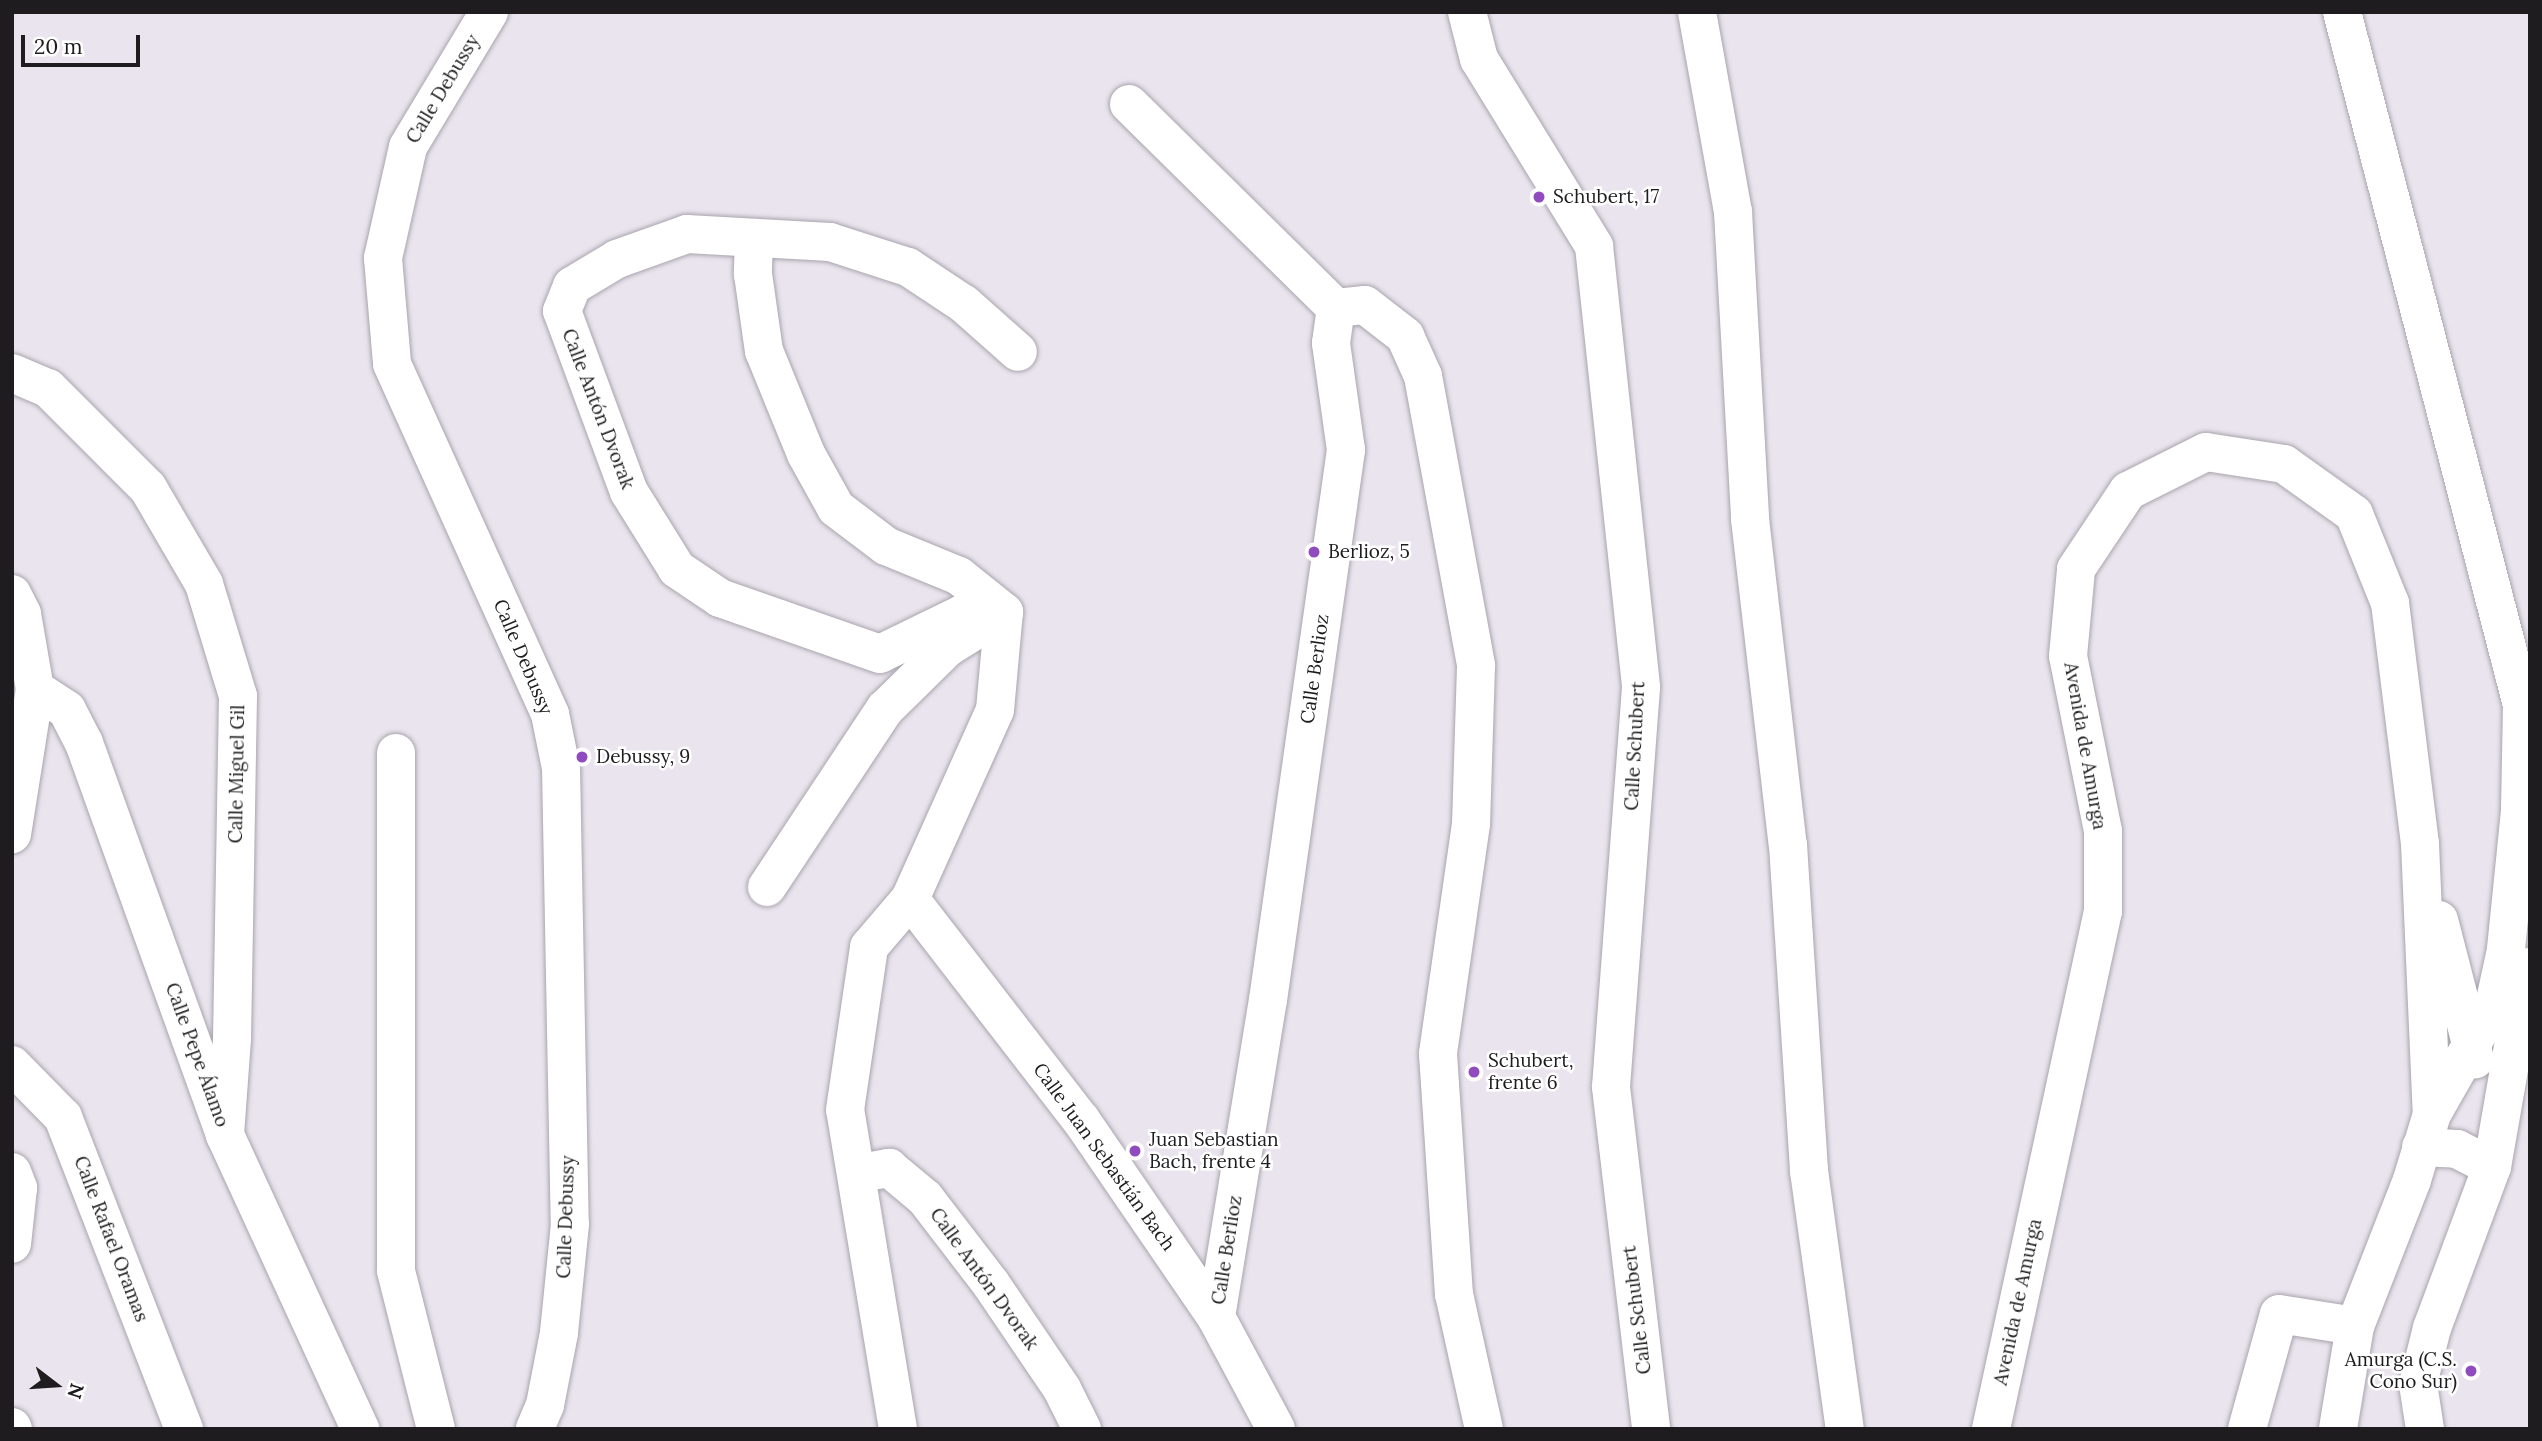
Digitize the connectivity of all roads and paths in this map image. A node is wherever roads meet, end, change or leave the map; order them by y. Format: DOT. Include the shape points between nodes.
graph roads {
  1 [pos="489,12"];
  2 [pos="1467,12"];
  3 [pos="1697,12"];
  4 [pos="2342,12"];
  5 [pos="1129,104"];
  6 [pos="754,239"];
  7 [pos="1336,308"];
  8 [pos="1018,352"];
  9 [pos="12,373"];
  10 [pos="16,607"];
  11 [pos="1004,612"];
  12 [pos="26,712"];
  13 [pos="396,752"];
  14 [pos="2520,811"];
  15 [pos="12,834"];
  16 [pos="2420,844"];
  17 [pos="768,887"];
  18 [pos="2530,892"];
  19 [pos="910,899"];
  20 [pos="2518,950"];
  21 [pos="2452,968"];
  22 [pos="2472,1048"];
  23 [pos="12,1065"];
  24 [pos="2426,1131"];
  25 [pos="225,1135"];
  26 [pos="2495,1151"];
  27 [pos="12,1172"];
  28 [pos="857,1174"];
  29 [pos="12,1244"];
  30 [pos="1216,1317"];
  31 [pos="2355,1326"];
  32 [pos="184,1429"];
  33 [pos="360,1429"];
  34 [pos="436,1429"];
  35 [pos="535,1429"];
  36 [pos="898,1429"];
  37 [pos="1082,1429"];
  38 [pos="1276,1429"];
  39 [pos="1484,1429"];
  40 [pos="1651,1429"];
  41 [pos="1845,1429"];
  42 [pos="1991,1429"];
  43 [pos="2247,1429"];
  44 [pos="2338,1429"];
  45 [pos="2425,1429"];
  1 -- 35 [label="street, Calle Debussy" via="408,147 383,258 393,364 550,714 561,768 570,1224 559,1333 545,1405"];
  2 -- 40 [label="street, Calle Schubert" via="1479,59 1594,246 1641,688 1611,1087"];
  3 -- 41 [label="street" via="1733,212 1750,519 1788,845 1809,1171"];
  4 -- 14 [label="street" via="2522,705"];
  5 -- 7 [label="street"];
  6 -- 8 [label="street, Calle Antón Dvorak" via="830,242 908,267 964,304"];
  6 -- 11 [label="street" via="753,274 764,351 806,454 836,508 886,546 959,576"];
  6 -- 11 [label="street, Calle Antón Dvorak" via="687,234 617,259 572,286 562,311 629,492 677,569 720,598 880,654 964,613"];
  7 -- 30 [label="street, Calle Berlioz" via="1331,343 1346,450 1268,1000"];
  7 -- 39 [label="street" via="1365,305 1395,328 1405,336 1423,376 1475,666 1471,824 1438,1054 1454,1294"];
  9 -- 25 [label="street, Calle Miguel Gil" via="48,388 148,488 204,584 238,696"];
  10 -- 12 [label="street"];
  11 -- 17 [label="street" via="947,648 885,709"];
  11 -- 19 [label="street" via="995,710"];
  12 -- 15 [label="street"];
  12 -- 25 [label="street, Calle Pepe Álamo" via="67,710 85,743"];
  13 -- 34 [label="street" via="396,1271"];
  14 -- 18 [label="street"];
  14 -- 20 [label="street"];
  16 -- 21 [label="street, Avenida de Amurga"];
  16 -- 24 [label="street, Avenida de Amurga"];
  16 -- 42 [label="street, Avenida de Amurga" via="2390,603 2354,514 2284,464 2206,452 2128,491 2076,569 2068,656 2103,831 2103,911"];
  19 -- 28 [label="street" via="869,947 845,1111"];
  19 -- 30 [label="street, Calle Juan Sebastián Bach" via="1081,1120"];
  20 -- 21 [label="street"];
  20 -- 22 [label="street"];
  20 -- 26 [label="street"];
  21 -- 22 [label="street, Avenida de Amurga"];
  22 -- 24 [label="street"];
  22 -- 26 [label="street, Avenida de Amurga"];
  23 -- 32 [label="street, Calle Rafael Oramas" via="63,1116"];
  24 -- 26 [label="street" via="2457,1149"];
  24 -- 31 [label="street, Avenida de Amurga"];
  25 -- 33 [label="street, Calle Pepe Álamo"];
  26 -- 45 [label="street" via="2432,1328 2418,1384"];
  27 -- 29 [label="street" via="18,1188"];
  28 -- 36 [label="street"];
  28 -- 37 [label="street, Calle Antón Dvorak" via="889,1168 925,1198 991,1284 1062,1390"];
  30 -- 38 [label="street, Calle Juan Sebastián Bach"];
  31 -- 43 [label="street" via="2279,1314"];
  31 -- 44 [label="street, Avenida de Amurga"];
}
